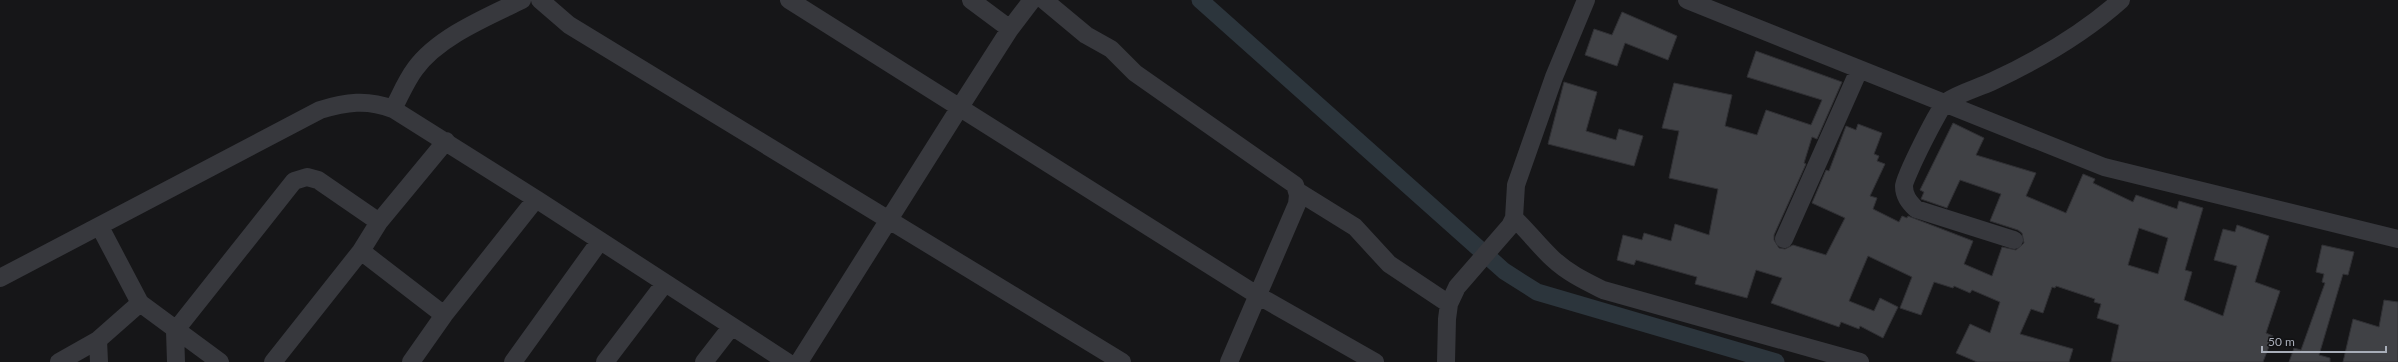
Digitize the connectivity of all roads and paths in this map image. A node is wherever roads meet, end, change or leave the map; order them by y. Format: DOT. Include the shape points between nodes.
graph roads {
  1 [pos="522,0"];
  2 [pos="540,0"];
  3 [pos="789,0"];
  4 [pos="971,0"];
  5 [pos="1032,0"];
  6 [pos="1044,0"];
  7 [pos="1586,0"];
  8 [pos="1687,0"];
  9 [pos="2121,0"];
  10 [pos="1010,29"];
  11 [pos="1859,70"];
  12 [pos="1945,102"];
  13 [pos="960,107"];
  14 [pos="393,109"];
  15 [pos="446,141"];
  16 [pos="1297,191"];
  17 [pos="536,199"];
  18 [pos="889,220"];
  19 [pos="379,222"];
  20 [pos="1512,222"];
  21 [pos="100,227"];
  22 [pos="1784,239"];
  23 [pos="2398,239"];
  24 [pos="2014,240"];
  25 [pos="600,241"];
  26 [pos="361,251"];
  27 [pos="0,278"];
  28 [pos="665,283"];
  29 [pos="1257,295"];
  30 [pos="140,303"];
  31 [pos="1449,304"];
  32 [pos="444,315"];
  33 [pos="732,326"];
  34 [pos="175,331"];
  35 [pos="98,340"];
  36 [pos="59,362"];
  37 [pos="99,362"];
  38 [pos="176,362"];
  39 [pos="220,362"];
  40 [pos="273,362"];
  41 [pos="411,362"];
  42 [pos="514,362"];
  43 [pos="605,362"];
  44 [pos="704,362"];
  45 [pos="787,362"];
  46 [pos="800,362"];
  47 [pos="1122,362"];
  48 [pos="1229,362"];
  49 [pos="1375,362"];
  50 [pos="1446,362"];
  51 [pos="1860,362"];
  1 -- 14 [label="street" via="480,20 434,49 415,69"];
  2 -- 18 [label="street" via="570,25"];
  3 -- 13 [label="street"];
  4 -- 10 [label="street"];
  5 -- 10 [label="street"];
  6 -- 16 [label="street" via="1086,35 1111,49 1141,78 1292,181"];
  7 -- 20 [label="street" via="1554,77 1518,180"];
  8 -- 11 [label="street"];
  9 -- 12 [label="street" via="2073,39"];
  10 -- 13 [label="street"];
  11 -- 12 [label="street"];
  11 -- 22 [label="street"];
  12 -- 23 [label="street" via="2104,167"];
  12 -- 24 [label="street" via="1906,175 1904,184 1907,199 1916,209 1928,214"];
  13 -- 18 [label="street"];
  13 -- 29 [label="street"];
  14 -- 15 [label="street"];
  14 -- 21 [label="street" via="367,101 320,110"];
  15 -- 17 [label="street"];
  15 -- 19 [label="street"];
  16 -- 29 [label="street" via="1297,204"];
  16 -- 31 [label="street" via="1355,227 1389,264"];
  17 -- 25 [label="street"];
  17 -- 32 [label="street"];
  18 -- 46 [label="street"];
  18 -- 47 [label="street"];
  19 -- 26 [label="street"];
  19 -- 34 [label="street" via="318,180 298,178"];
  20 -- 31 [label="street" via="1457,287"];
  20 -- 51 [label="street" via="1564,268 1603,290"];
  21 -- 27 [label="street"];
  21 -- 30 [label="street"];
  25 -- 28 [label="street"];
  25 -- 42 [label="street"];
  26 -- 32 [label="street"];
  26 -- 40 [label="street"];
  28 -- 33 [label="street"];
  28 -- 43 [label="street"];
  29 -- 48 [label="street"];
  29 -- 49 [label="street"];
  30 -- 34 [label="street"];
  30 -- 35 [label="street"];
  31 -- 50 [label="street"];
  32 -- 41 [label="street"];
  33 -- 44 [label="street"];
  33 -- 45 [label="street"];
  34 -- 38 [label="street"];
  34 -- 39 [label="street"];
  35 -- 36 [label="street"];
  35 -- 37 [label="street"];
}
